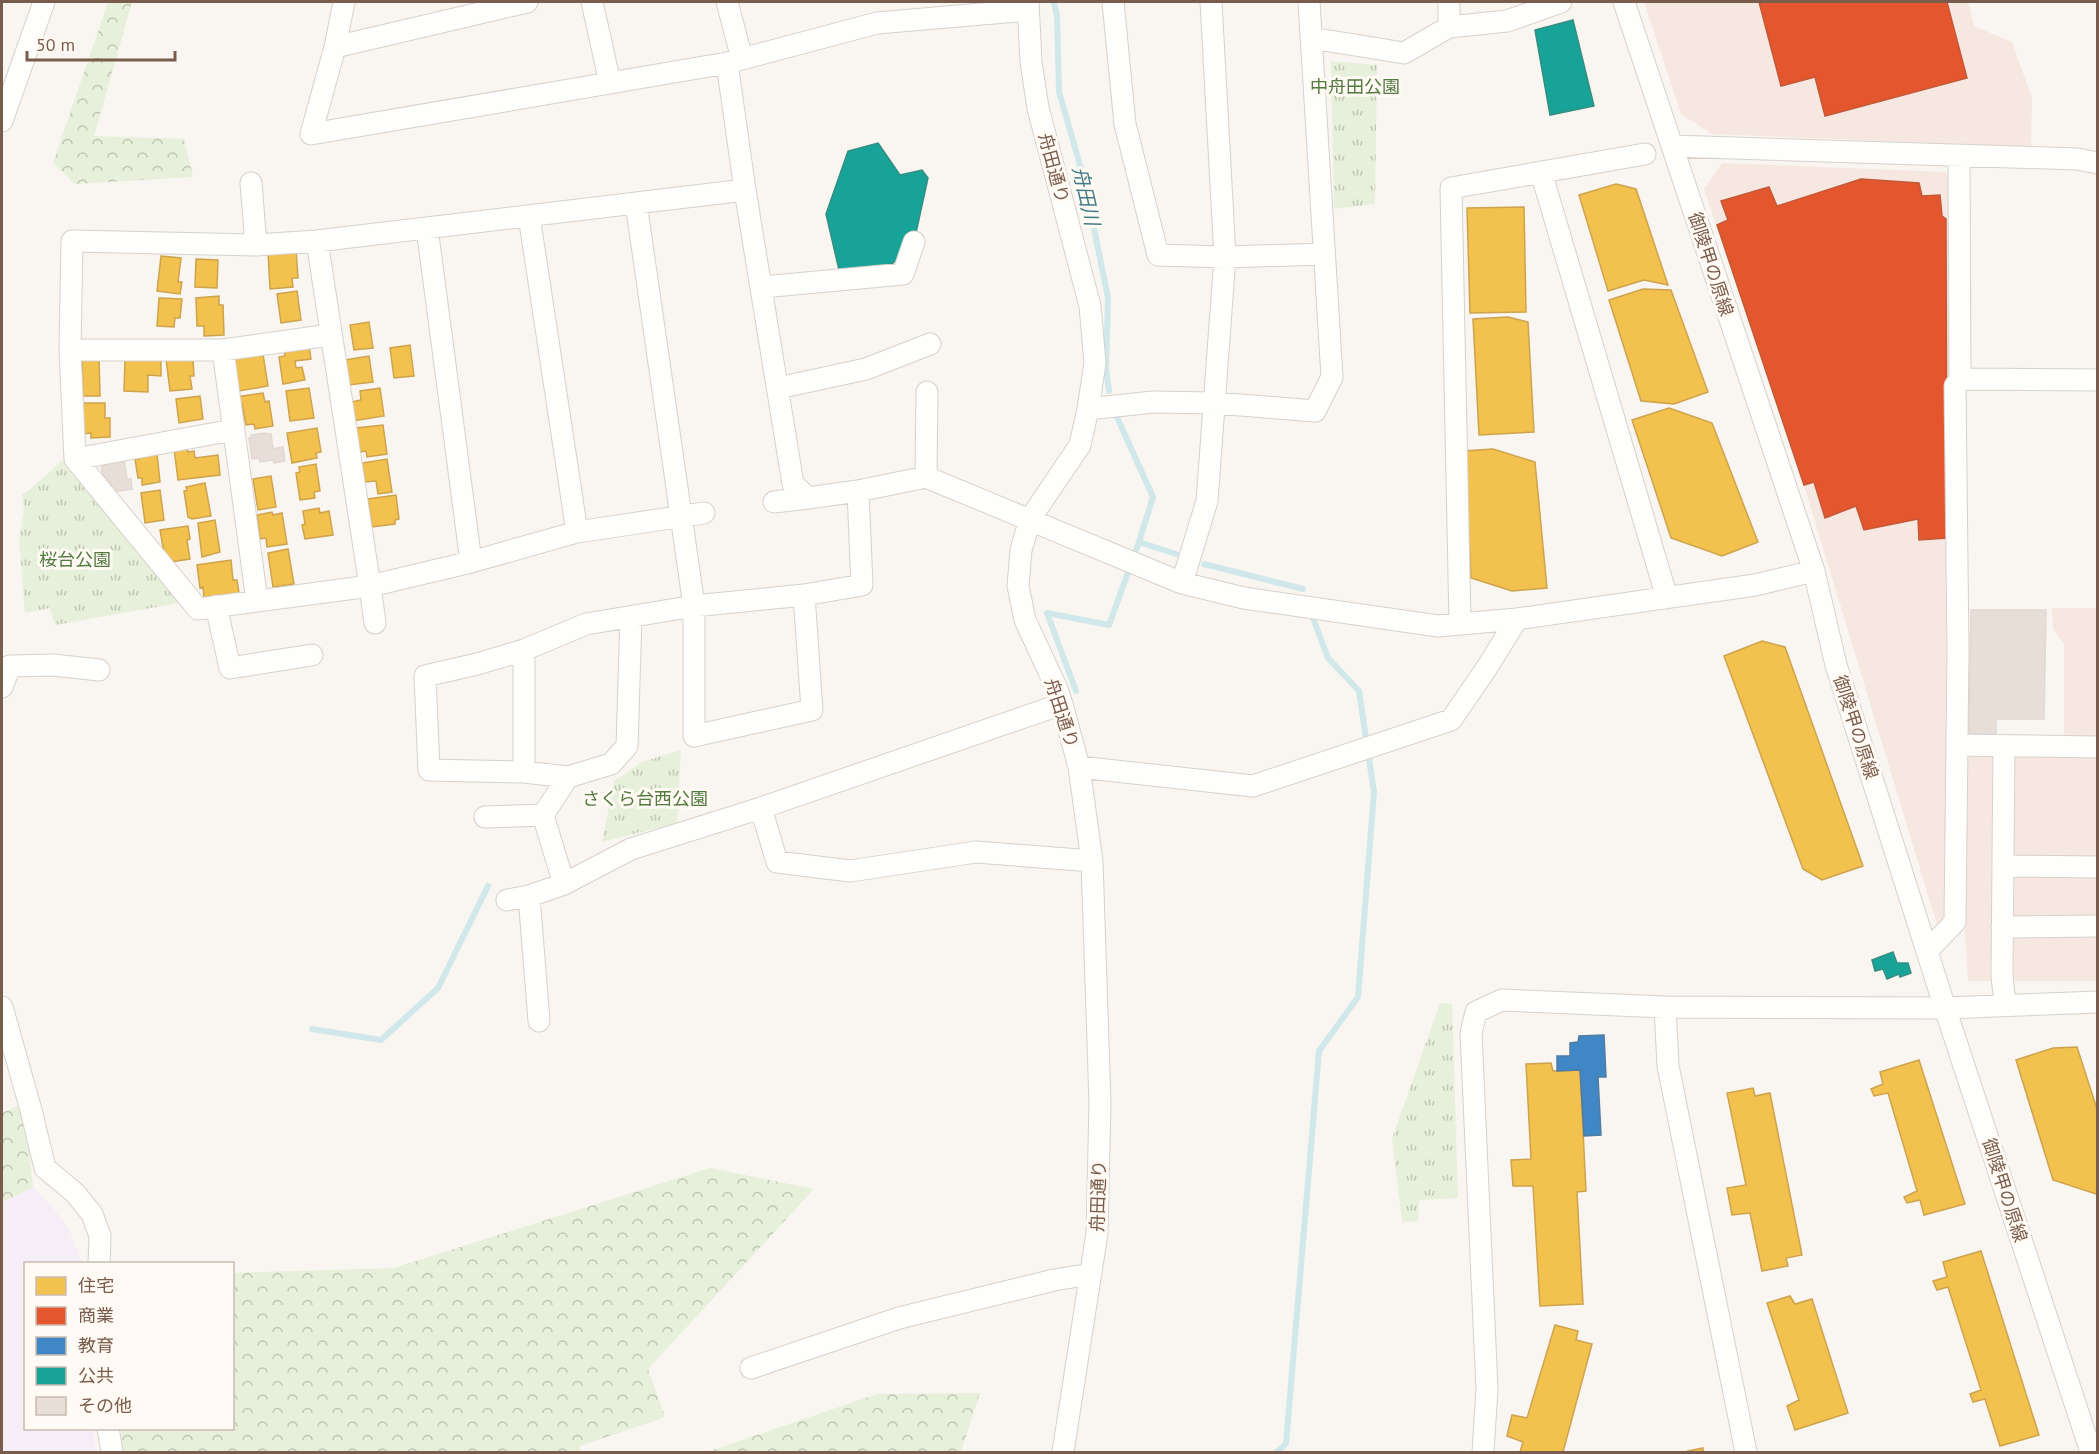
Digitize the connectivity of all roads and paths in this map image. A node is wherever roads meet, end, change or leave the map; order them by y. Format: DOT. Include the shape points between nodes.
graph roads {
  1 [pos="44,2"];
  2 [pos="344,2"];
  3 [pos="528,2"];
  4 [pos="592,2"];
  5 [pos="727,2"];
  6 [pos="1113,2"];
  7 [pos="1211,2"];
  8 [pos="1309,2"];
  9 [pos="1449,2"];
  10 [pos="1561,2"];
  11 [pos="1624,2"];
  12 [pos="1028,6"];
  13 [pos="1449,27"];
  14 [pos="1311,38"];
  15 [pos="335,47"];
  16 [pos="734,61"];
  17 [pos="610,83"];
  18 [pos="7,85"];
  19 [pos="2,122"];
  20 [pos="1672,146"];
  21 [pos="1645,154"];
  22 [pos="1959,156"];
  23 [pos="2097,163"];
  24 [pos="1541,172"];
  25 [pos="251,183"];
  26 [pos="745,190"];
  27 [pos="636,203"];
  28 [pos="529,216"];
  29 [pos="427,228"];
  30 [pos="317,242"];
  31 [pos="914,242"];
  32 [pos="256,244"];
  33 [pos="1324,254"];
  34 [pos="1225,257"];
  35 [pos="762,287"];
  36 [pos="330,335"];
  37 [pos="930,345"];
  38 [pos="70,350"];
  39 [pos="222,350"];
  40 [pos="1960,379"];
  41 [pos="2097,380"];
  42 [pos="778,388"];
  43 [pos="927,392"];
  44 [pos="1215,403"];
  45 [pos="1088,409"];
  46 [pos="233,430"];
  47 [pos="75,459"];
  48 [pos="926,477"];
  49 [pos="858,491"];
  50 [pos="808,498"];
  51 [pos="774,502"];
  52 [pos="704,513"];
  53 [pos="680,516"];
  54 [pos="1030,519"];
  55 [pos="577,532"];
  56 [pos="471,562"];
  57 [pos="1814,571"];
  58 [pos="1182,583"];
  59 [pos="370,585"];
  60 [pos="804,595"];
  61 [pos="1668,598"];
  62 [pos="257,601"];
  63 [pos="216,606"];
  64 [pos="694,606"];
  65 [pos="631,617"];
  66 [pos="1517,619"];
  67 [pos="375,623"];
  68 [pos="1460,624"];
  69 [pos="524,650"];
  70 [pos="312,655"];
  71 [pos="99,670"];
  72 [pos="2,687"];
  73 [pos="1062,704"];
  74 [pos="1957,745"];
  75 [pos="2004,746"];
  76 [pos="2097,747"];
  77 [pos="1079,767"];
  78 [pos="524,772"];
  79 [pos="568,777"];
  80 [pos="761,808"];
  81 [pos="543,815"];
  82 [pos="485,817"];
  83 [pos="1092,861"];
  84 [pos="2003,866"];
  85 [pos="2097,867"];
  86 [pos="564,884"];
  87 [pos="529,896"];
  88 [pos="507,900"];
  89 [pos="2097,926"];
  90 [pos="2002,927"];
  91 [pos="1928,950"];
  92 [pos="2097,1002"];
  93 [pos="2005,1004"];
  94 [pos="2,1007"];
  95 [pos="1665,1007"];
  96 [pos="1945,1008"];
  97 [pos="539,1022"];
  98 [pos="99,1262"];
  99 [pos="1091,1275"];
  100 [pos="750,1368"];
  101 [pos="108,1430"];
  102 [pos="112,1452"];
  103 [pos="1063,1452"];
  104 [pos="1483,1452"];
  105 [pos="1746,1452"];
  106 [pos="2091,1452"];
  1 -- 18 [label="street"];
  2 -- 15 [label="street"];
  3 -- 15 [label="street"];
  4 -- 17 [label="street"];
  5 -- 16 [label="street"];
  6 -- 34 [label="street" via="1125,124 1158,255"];
  7 -- 34 [label="street"];
  8 -- 14 [label="street"];
  9 -- 13 [label="street"];
  10 -- 13 [label="street" via="1507,21"];
  11 -- 20 [label="street, 御陵甲の原線"];
  12 -- 16 [label="street" via="876,23"];
  12 -- 45 [label="street, 舟田通り" via="1038,108 1090,306 1095,363"];
  13 -- 14 [label="street" via="1404,53"];
  14 -- 33 [label="street"];
  15 -- 17 [label="street" via="311,134"];
  16 -- 17 [label="street"];
  16 -- 26 [label="street"];
  18 -- 19 [label="street"];
  20 -- 22 [label="street"];
  20 -- 57 [label="street, 御陵甲の原線"];
  21 -- 24 [label="street"];
  22 -- 23 [label="street"];
  22 -- 40 [label="street"];
  24 -- 61 [label="street"];
  24 -- 68 [label="street" via="1451,188"];
  25 -- 32 [label="street"];
  26 -- 27 [label="street"];
  26 -- 35 [label="street"];
  27 -- 28 [label="street"];
  27 -- 53 [label="street"];
  28 -- 29 [label="street"];
  28 -- 55 [label="street"];
  29 -- 30 [label="street"];
  29 -- 56 [label="street"];
  30 -- 32 [label="street"];
  30 -- 36 [label="street"];
  31 -- 35 [label="street" via="903,274"];
  32 -- 38 [label="street" via="72,241"];
  33 -- 34 [label="street"];
  33 -- 44 [label="street" via="1332,377 1315,411"];
  34 -- 44 [label="street"];
  35 -- 42 [label="street"];
  36 -- 39 [label="street"];
  36 -- 59 [label="street"];
  37 -- 42 [label="street" via="866,369"];
  38 -- 39 [label="street"];
  38 -- 47 [label="street"];
  39 -- 46 [label="street"];
  40 -- 41 [label="street"];
  40 -- 74 [label="street" via="1955,386"];
  42 -- 50 [label="street" via="794,484"];
  43 -- 48 [label="street"];
  44 -- 45 [label="street" via="1152,402"];
  44 -- 58 [label="street" via="1207,501"];
  45 -- 54 [label="street, 舟田通り" via="1080,445"];
  46 -- 47 [label="street"];
  46 -- 62 [label="street"];
  47 -- 63 [label="street" via="198,609"];
  48 -- 49 [label="street"];
  48 -- 54 [label="street"];
  49 -- 50 [label="street"];
  49 -- 60 [label="street" via="862,585"];
  50 -- 51 [label="street"];
  52 -- 53 [label="street"];
  53 -- 55 [label="street"];
  53 -- 64 [label="street"];
  54 -- 58 [label="street"];
  54 -- 73 [label="street, 舟田通り" via="1021,550 1018,586 1025,620"];
  55 -- 56 [label="street"];
  56 -- 59 [label="street"];
  57 -- 61 [label="street" via="1755,585"];
  57 -- 91 [label="street, 御陵甲の原線" via="1836,665"];
  58 -- 68 [label="street" via="1244,598 1438,626"];
  59 -- 62 [label="street"];
  59 -- 67 [label="street"];
  60 -- 64 [label="street"];
  60 -- 64 [label="street" via="812,710 694,736"];
  61 -- 66 [label="street"];
  62 -- 63 [label="street"];
  63 -- 70 [label="street" via="230,668"];
  64 -- 65 [label="street"];
  65 -- 69 [label="street" via="586,624"];
  65 -- 79 [label="street" via="627,746 611,764"];
  66 -- 68 [label="street"];
  66 -- 77 [label="street" via="1451,720 1253,786"];
  69 -- 78 [label="street"];
  69 -- 78 [label="street" via="425,676 429,770"];
  71 -- 72 [label="street" via="10,666"];
  73 -- 77 [label="street, 舟田通り"];
  73 -- 80 [label="street"];
  74 -- 75 [label="street"];
  74 -- 91 [label="street" via="1955,922"];
  75 -- 76 [label="street"];
  75 -- 84 [label="street"];
  77 -- 83 [label="street, 舟田通り"];
  78 -- 79 [label="street"];
  79 -- 81 [label="street"];
  80 -- 83 [label="street" via="777,862 850,871 976,852"];
  80 -- 86 [label="street" via="631,849"];
  81 -- 82 [label="street"];
  81 -- 86 [label="street"];
  83 -- 99 [label="street, 舟田通り" via="1101,1103 1097,1233"];
  84 -- 85 [label="street"];
  84 -- 90 [label="street"];
  86 -- 87 [label="street"];
  87 -- 88 [label="street"];
  87 -- 97 [label="street"];
  89 -- 90 [label="street"];
  90 -- 93 [label="street"];
  91 -- 96 [label="street, 御陵甲の原線"];
  92 -- 93 [label="street"];
  93 -- 96 [label="street"];
  94 -- 98 [label="street" via="45,1167 92,1214 100,1236"];
  95 -- 96 [label="street"];
  95 -- 104 [label="street" via="1502,1000 1476,1012 1471,1033 1487,1389"];
  95 -- 105 [label="street" via="1668,1066"];
  96 -- 106 [label="street, 御陵甲の原線"];
  99 -- 100 [label="street" via="1054,1280 899,1318"];
  99 -- 103 [label="street, 舟田通り"];
  101 -- 102 [label="street"];
}
